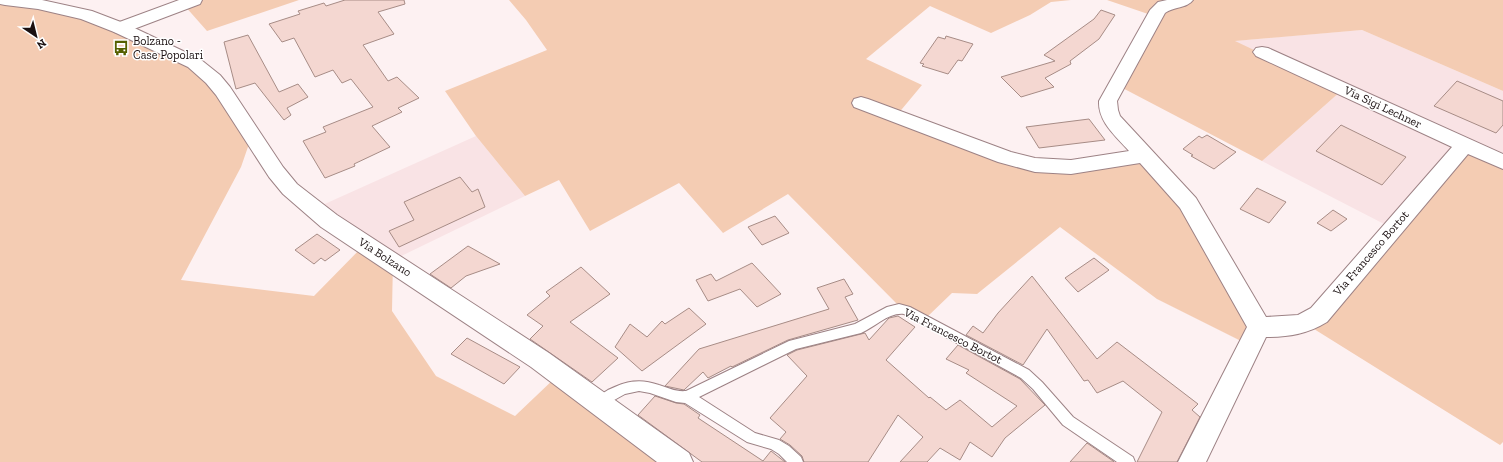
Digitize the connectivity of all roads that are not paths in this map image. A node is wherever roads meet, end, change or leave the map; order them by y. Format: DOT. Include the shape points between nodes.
graph roads {
  1 [pos="5,0"];
  2 [pos="194,0"];
  3 [pos="1185,0"];
  4 [pos="120,28"];
  5 [pos="1262,52"];
  6 [pos="861,103"];
  7 [pos="1465,145"];
  8 [pos="1144,155"];
  9 [pos="1503,162"];
  10 [pos="1259,327"];
  11 [pos="687,397"];
  12 [pos="598,402"];
  13 [pos="679,462"];
  14 [pos="796,462"];
  15 [pos="1128,462"];
  16 [pos="1192,462"];
  1 -- 4 [label="street, Via Bolzano" via="57,7"];
  2 -- 4 [label="street"];
  3 -- 8 [label="street" via="1158,10 1108,101 1112,119"];
  4 -- 12 [label="street, Via Bolzano" via="182,56 205,71 290,189 329,221 540,360"];
  5 -- 7 [label="street, Via Sigi Lechner"];
  6 -- 8 [label="street" via="1005,157 1035,165 1077,166"];
  7 -- 9 [label="street, Via Sigi Lechner"];
  7 -- 10 [label="street, Via Francesco Bortot" via="1319,314 1308,323 1295,326"];
  8 -- 10 [label="street" via="1188,203"];
  10 -- 16 [label="street"];
  11 -- 12 [label="lane" via="672,397 645,386 636,386"];
  11 -- 14 [label="lane" via="752,438 774,444"];
  11 -- 15 [label="lane, Via Francesco Bortot" via="793,345 857,329 891,310 899,309 912,313 1025,374 1036,382 1068,421"];
  12 -- 13 [label="street, Via Bolzano"];
}
